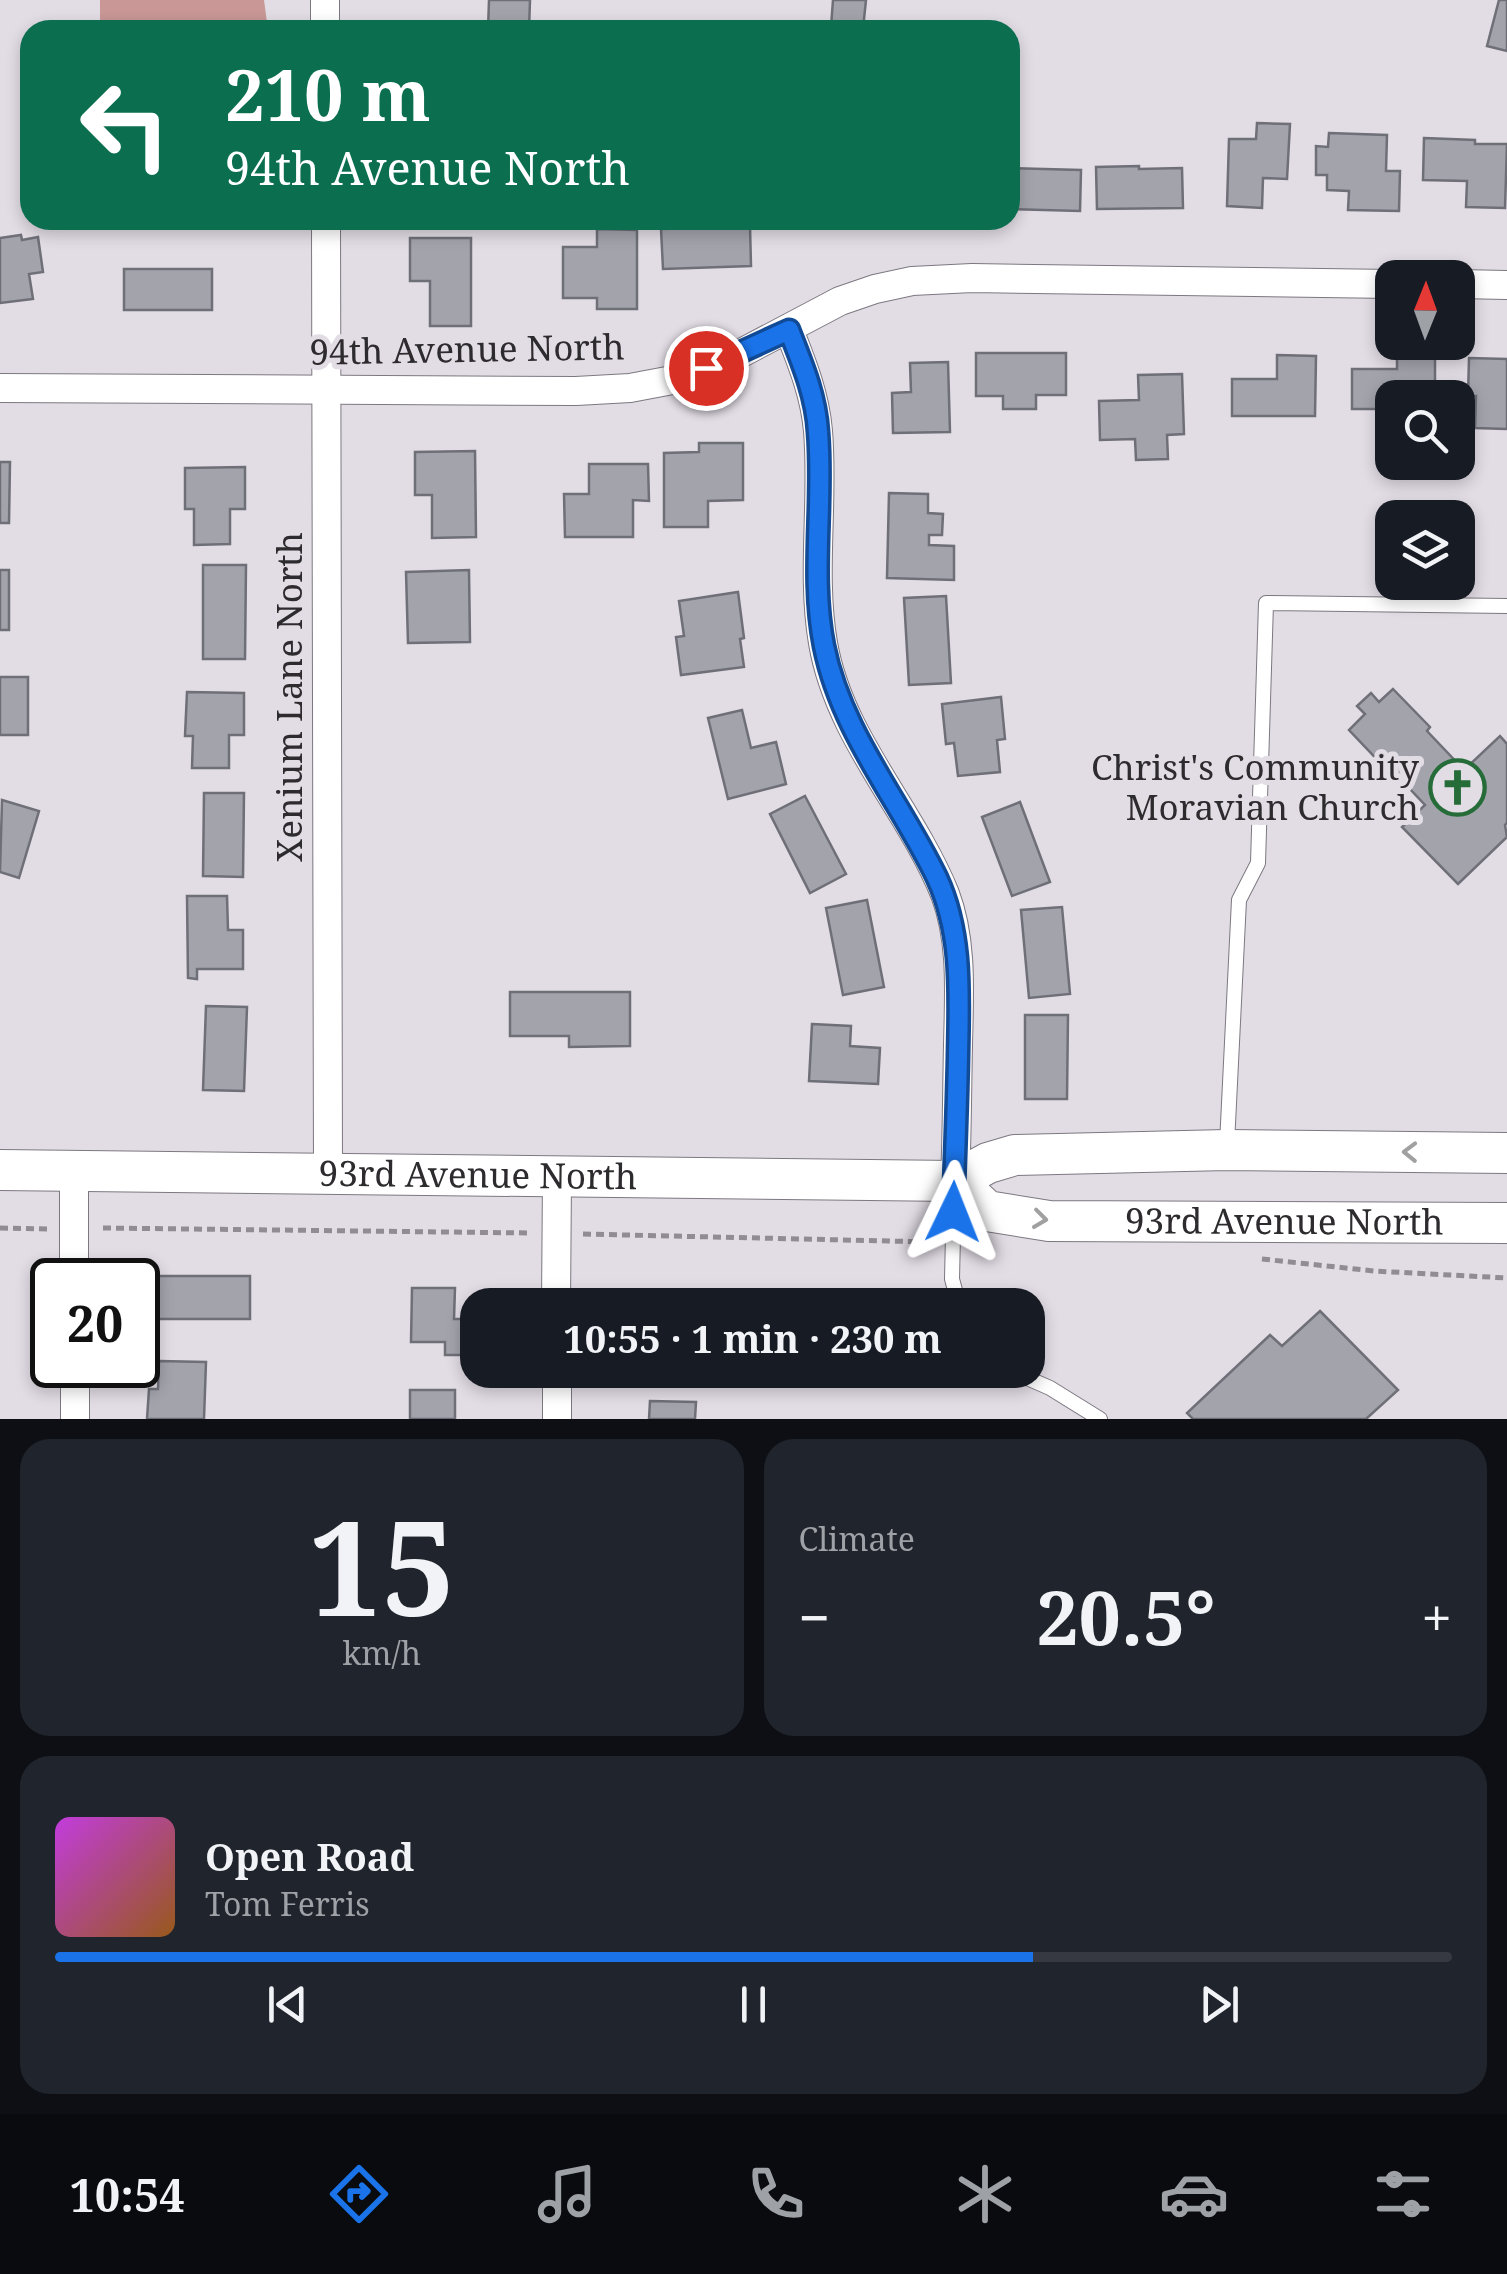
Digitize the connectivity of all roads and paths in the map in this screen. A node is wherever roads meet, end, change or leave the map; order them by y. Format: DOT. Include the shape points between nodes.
graph roads {
  1 [pos="326,230"];
  2 [pos="1375,284"];
  3 [pos="1475,284"];
  4 [pos="1507,285"];
  5 [pos="789,330"];
  6 [pos="0,388"];
  7 [pos="327,390"];
  8 [pos="1507,606"];
  9 [pos="1227,1150"];
  10 [pos="1507,1153"];
  11 [pos="0,1170"];
  12 [pos="74,1170"];
  13 [pos="328,1173"];
  14 [pos="556,1177"];
  15 [pos="954,1181"];
  16 [pos="1507,1223"];
  17 [pos="0,1228"];
  18 [pos="74,1228"];
  19 [pos="556,1234"];
  20 [pos="952,1244"];
  21 [pos="74,1258"];
  22 [pos="1252,1258"];
  23 [pos="1507,1278"];
  24 [pos="556,1288"];
  25 [pos="954,1288"];
  26 [pos="1045,1386"];
  27 [pos="75,1388"];
  28 [pos="556,1388"];
  29 [pos="75,1419"];
  30 [pos="556,1419"];
  31 [pos="1100,1419"];
  1 -- 7 [label="street, Xenium Lane North"];
  2 -- 5 [label="street, 94th Avenue North" via="912,281 840,300"];
  3 -- 4 [label="street"];
  5 -- 7 [label="street, 94th Avenue North" via="683,378 630,388"];
  5 -- 15 [label="street" via="808,376 818,428 818,588 829,668 860,742 934,872 956,942"];
  6 -- 7 [label="street, 94th Avenue North"];
  7 -- 13 [label="street, Xenium Lane North"];
  8 -- 9 [label="lane" via="1266,603 1258,863 1239,900"];
  10 -- 9 [label="main road, 93rd Avenue North, one-way"];
  9 -- 15 [label="main road, 93rd Avenue North" via="1015,1155"];
  11 -- 12 [label="main road, 93rd Avenue North"];
  12 -- 13 [label="main road, 93rd Avenue North"];
  12 -- 18 [label="street"];
  13 -- 14 [label="main road, 93rd Avenue North"];
  14 -- 15 [label="main road, 93rd Avenue North"];
  14 -- 19 [label="street"];
  15 -- 16 [label="main road, 93rd Avenue North, one-way" via="988,1211 1048,1222"];
  15 -- 20 [label="lane"];
  17 -- 18 [label="path"];
  18 -- 19 [label="path"];
  18 -- 21 [label="street"];
  19 -- 20 [label="path"];
  19 -- 24 [label="street"];
  20 -- 25 [label="lane"];
  22 -- 23 [label="path"];
  26 -- 31 [label="lane"];
  27 -- 29 [label="street"];
  28 -- 30 [label="street"];
}
